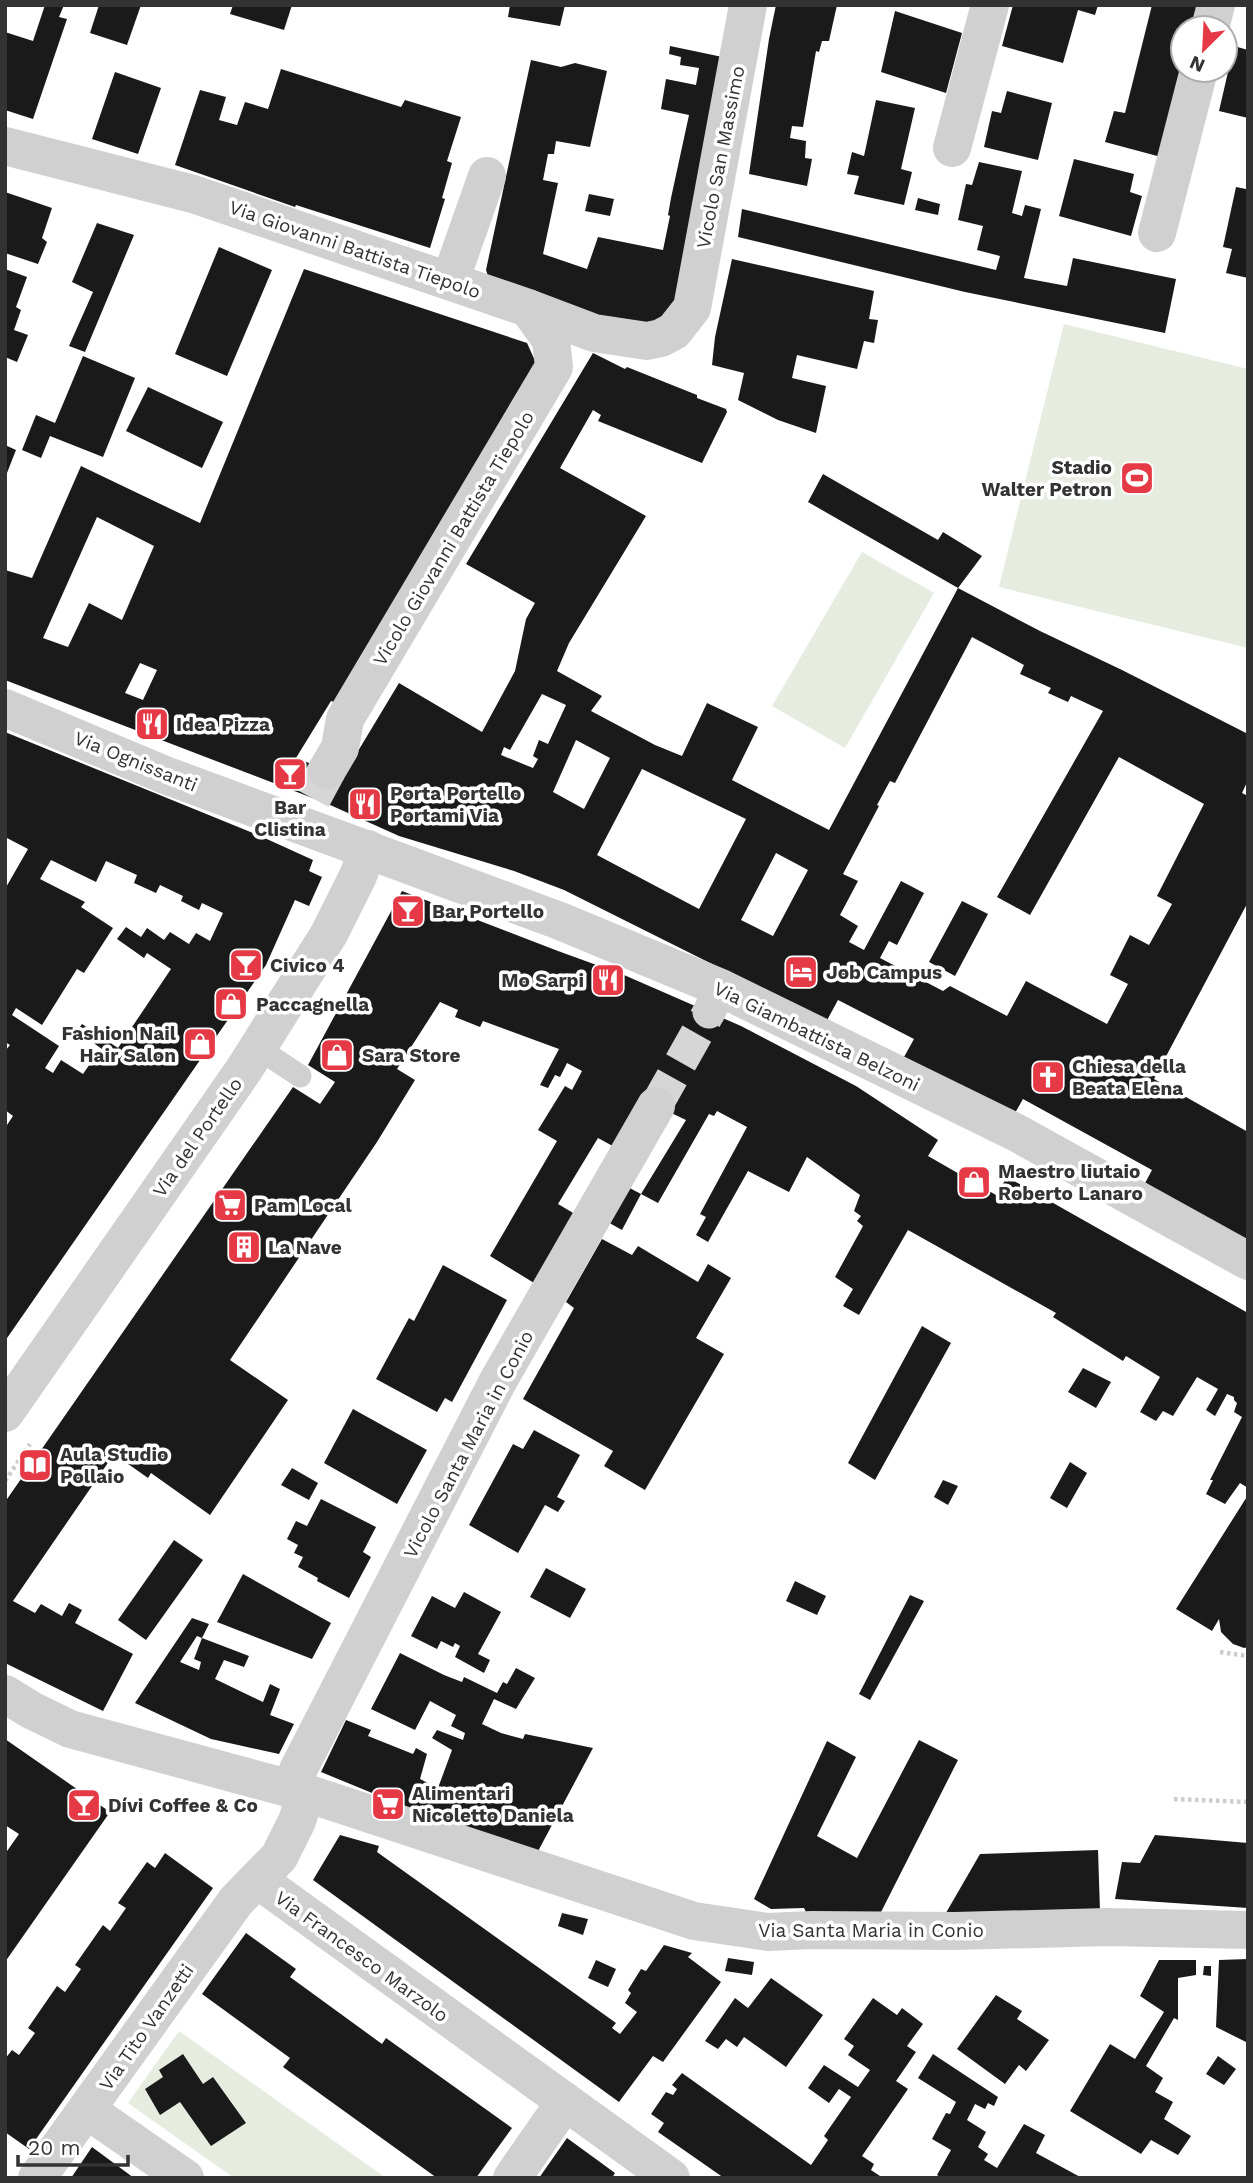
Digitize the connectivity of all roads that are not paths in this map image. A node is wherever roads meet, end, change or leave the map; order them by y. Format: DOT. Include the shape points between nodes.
graph roads {
  1 [pos="748,5"];
  2 [pos="990,5"];
  3 [pos="1195,84"];
  4 [pos="5,146"];
  5 [pos="953,148"];
  6 [pos="487,176"];
  7 [pos="1157,233"];
  8 [pos="450,281"];
  9 [pos="528,308"];
  10 [pos="692,308"];
  11 [pos="5,708"];
  12 [pos="314,798"];
  13 [pos="368,849"];
  14 [pos="258,1048"];
  15 [pos="300,1076"];
  16 [pos="656,1106"];
  17 [pos="1248,1261"];
  18 [pos="5,1413"];
  19 [pos="5,1694"];
  20 [pos="299,1790"];
  21 [pos="258,1880"];
  22 [pos="1248,1930"];
  23 [pos="565,2102"];
  24 [pos="87,2110"];
  25 [pos="37,2178"];
  26 [pos="185,2178"];
  27 [pos="512,2178"];
  28 [pos="671,2178"];
  1 -- 10 [label="street, Vicolo San Massimo"];
  2 -- 5 [label="street"];
  3 -- 7 [label="street"];
  4 -- 8 [label="street, Via Giovanni Battista Tiepolo" via="193,194"];
  6 -- 8 [label="street"];
  8 -- 9 [label="street, Via Giovanni Battista Tiepolo"];
  9 -- 10 [label="street, Via Giovanni Battista Tiepolo" via="594,333 647,341 674,331"];
  9 -- 12 [label="street, Vicolo Giovanni Battista Tiepolo" via="551,340 554,367 345,719 340,748"];
  11 -- 12 [label="street, Via Ognissanti" via="268,812"];
  12 -- 13 [label="street, Via Giambattista Belzoni"];
  13 -- 14 [label="street, Via del Portello" via="328,934"];
  13 -- 17 [label="street, Via Giambattista Belzoni" via="560,921 715,1000 1017,1133"];
  14 -- 15 [label="lane"];
  14 -- 18 [label="street, Via del Portello"];
  16 -- 20 [label="street, Vicolo Santa Maria in Conio" via="498,1381 298,1770"];
  19 -- 20 [label="street" via="70,1729"];
  20 -- 21 [label="street, Via Francesco Marzolo" via="297,1821 279,1857"];
  20 -- 22 [label="street, Via Santa Maria in Conio" via="694,1921 768,1932 1108,1927"];
  21 -- 23 [label="street, Via Francesco Marzolo"];
  21 -- 24 [label="street, Via Tito Vanzetti" via="236,1901"];
  23 -- 27 [label="street"];
  23 -- 28 [label="street, Via Francesco Marzolo"];
  24 -- 25 [label="street, Via Tito Vanzetti"];
  24 -- 26 [label="street"];
}
